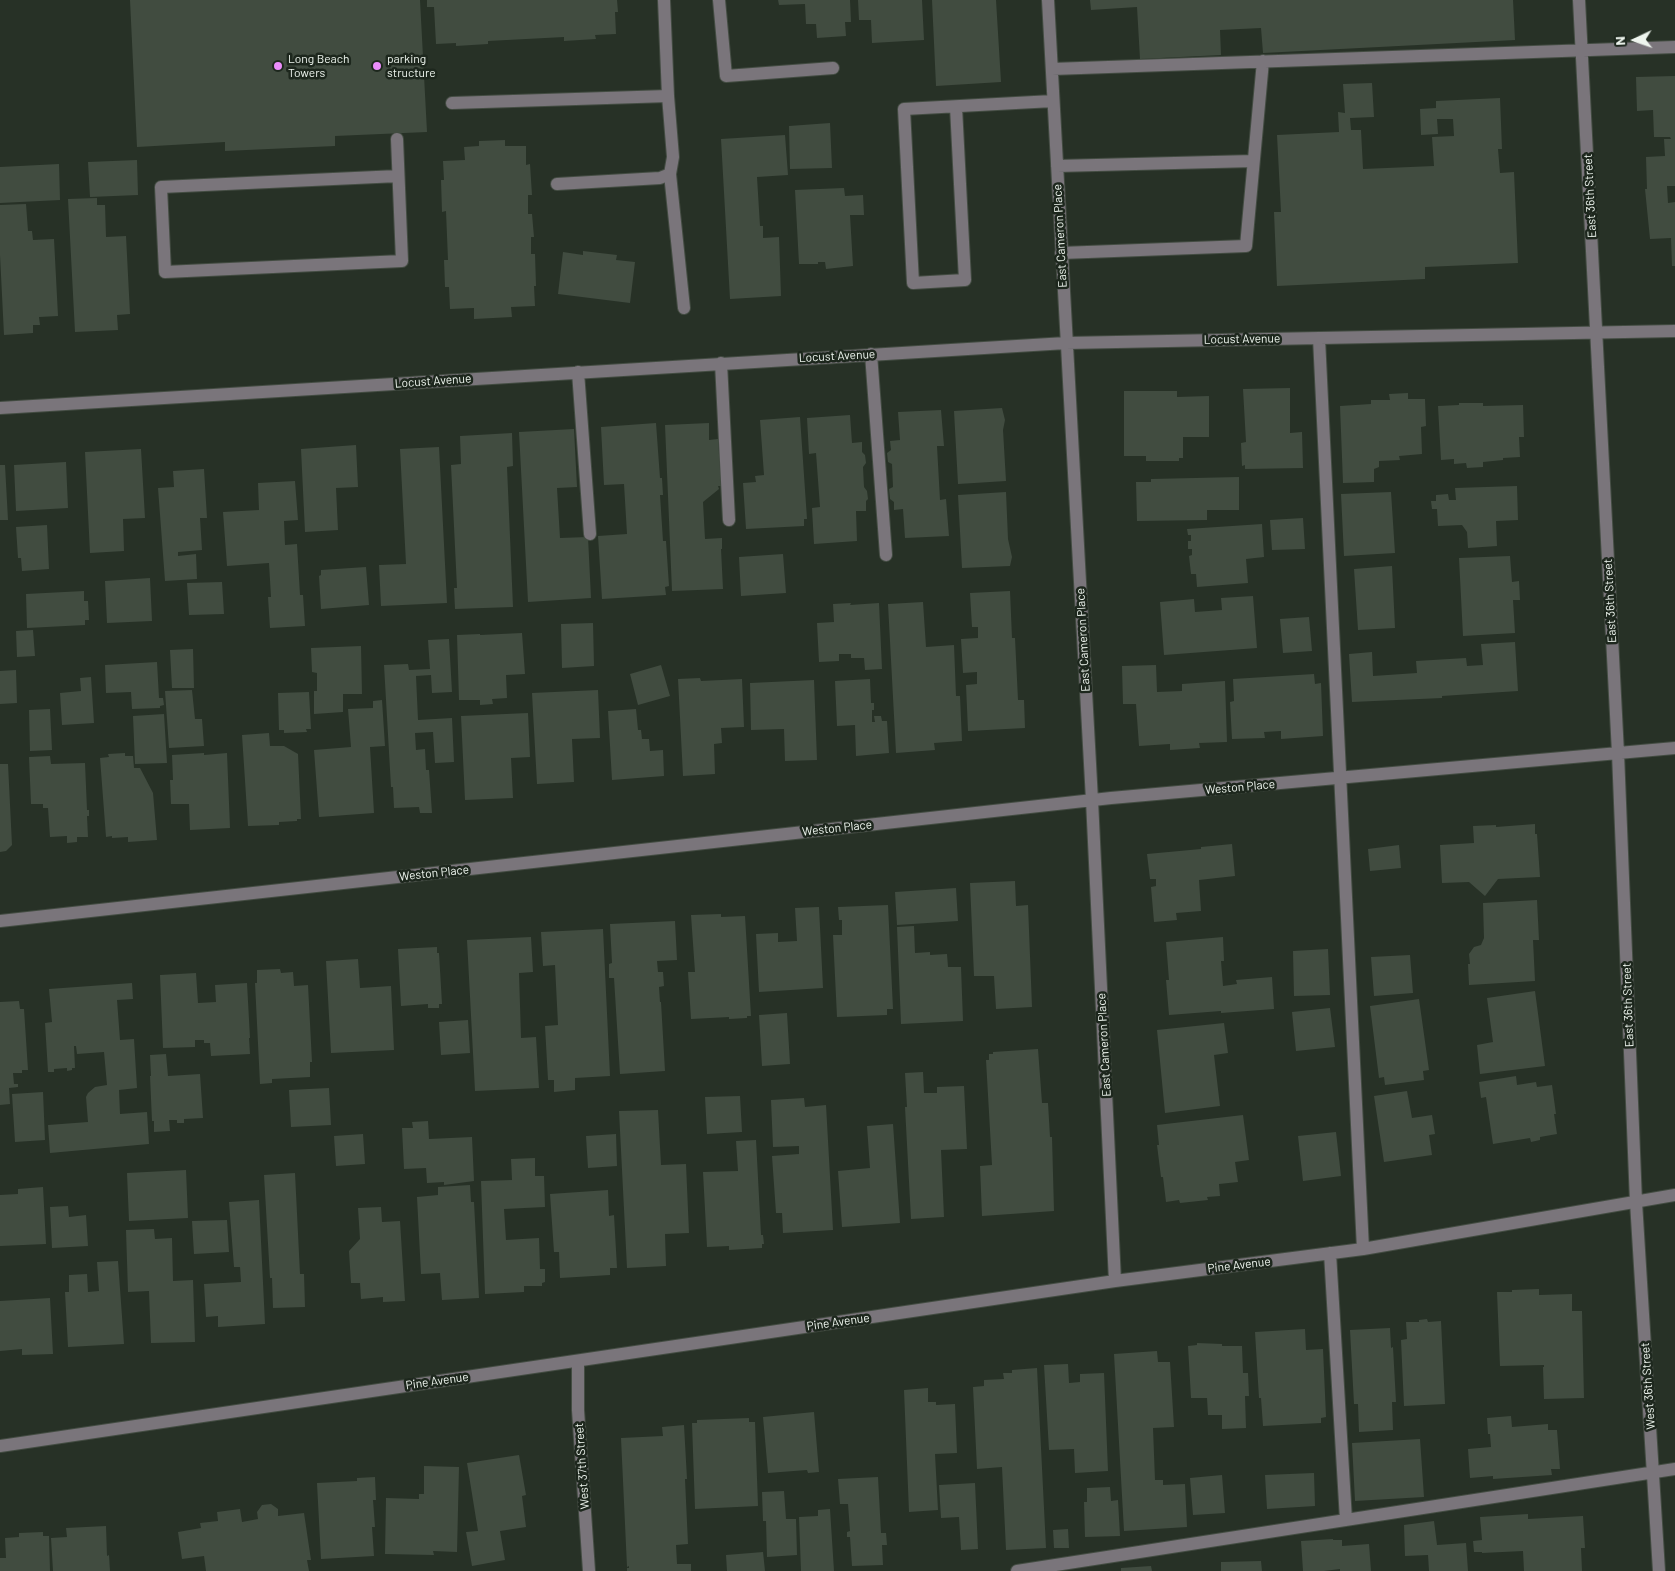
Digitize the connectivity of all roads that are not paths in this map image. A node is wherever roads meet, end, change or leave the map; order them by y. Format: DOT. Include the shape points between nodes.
graph roads {
  1 [pos="664,0"];
  2 [pos="719,0"];
  3 [pos="1048,0"];
  4 [pos="1579,0"];
  5 [pos="1675,47"];
  6 [pos="1582,50"];
  7 [pos="1263,61"];
  8 [pos="833,68"];
  9 [pos="1052,69"];
  10 [pos="668,96"];
  11 [pos="1053,101"];
  12 [pos="452,103"];
  13 [pos="956,107"];
  14 [pos="397,139"];
  15 [pos="1253,161"];
  16 [pos="1057,166"];
  17 [pos="670,174"];
  18 [pos="398,176"];
  19 [pos="557,184"];
  20 [pos="1061,253"];
  21 [pos="684,308"];
  22 [pos="1675,331"];
  23 [pos="1597,332"];
  24 [pos="1319,338"];
  25 [pos="1066,343"];
  26 [pos="871,354"];
  27 [pos="721,363"];
  28 [pos="578,372"];
  29 [pos="0,408"];
  30 [pos="729,520"];
  31 [pos="590,534"];
  32 [pos="886,556"];
  33 [pos="1675,748"];
  34 [pos="1618,753"];
  35 [pos="1341,778"];
  36 [pos="1092,800"];
  37 [pos="0,921"];
  38 [pos="1675,1195"];
  39 [pos="1636,1202"];
  40 [pos="1363,1249"];
  41 [pos="1330,1253"];
  42 [pos="1115,1281"];
  43 [pos="578,1361"];
  44 [pos="0,1446"];
  45 [pos="1675,1468"];
  46 [pos="1653,1472"];
  47 [pos="1346,1520"];
  48 [pos="589,1571"];
  49 [pos="1017,1571"];
  50 [pos="1659,1571"];
  1 -- 10 [label="street"];
  2 -- 8 [label="street" via="726,76"];
  3 -- 9 [label="street, East Cameron Place"];
  4 -- 6 [label="street, East 36th Street"];
  5 -- 6 [label="street"];
  6 -- 7 [label="street"];
  6 -- 23 [label="street, East 36th Street"];
  7 -- 9 [label="street"];
  7 -- 15 [label="street"];
  9 -- 11 [label="street, East Cameron Place"];
  10 -- 12 [label="street"];
  10 -- 17 [label="street" via="673,157"];
  11 -- 13 [label="street"];
  11 -- 16 [label="street, East Cameron Place"];
  13 -- 13 [label="street" via="904,109 914,283 965,280"];
  14 -- 18 [label="street"];
  15 -- 16 [label="street"];
  15 -- 20 [label="street" via="1246,246"];
  16 -- 20 [label="street, East Cameron Place"];
  17 -- 19 [label="street" via="660,178"];
  17 -- 21 [label="street"];
  18 -- 18 [label="street" via="402,261 165,272 162,187"];
  20 -- 25 [label="street, East Cameron Place"];
  22 -- 23 [label="street, Locust Avenue"];
  23 -- 24 [label="street, Locust Avenue"];
  23 -- 34 [label="street, East 36th Street"];
  24 -- 25 [label="street, Locust Avenue"];
  24 -- 35 [label="street"];
  25 -- 26 [label="street, Locust Avenue"];
  25 -- 36 [label="street, East Cameron Place"];
  26 -- 27 [label="street, Locust Avenue"];
  26 -- 32 [label="street"];
  27 -- 28 [label="street, Locust Avenue"];
  27 -- 30 [label="street"];
  28 -- 29 [label="street, Locust Avenue"];
  28 -- 31 [label="street"];
  33 -- 34 [label="street, Weston Place"];
  34 -- 35 [label="street, Weston Place"];
  34 -- 39 [label="street, East 36th Street"];
  35 -- 36 [label="street, Weston Place"];
  35 -- 40 [label="street"];
  36 -- 37 [label="street, Weston Place"];
  36 -- 42 [label="street, East Cameron Place"];
  38 -- 39 [label="street, Pine Avenue"];
  39 -- 40 [label="street, Pine Avenue"];
  39 -- 46 [label="street, West 36th Street"];
  40 -- 41 [label="street, Pine Avenue"];
  41 -- 42 [label="street, Pine Avenue"];
  41 -- 47 [label="street"];
  42 -- 43 [label="street, Pine Avenue"];
  43 -- 44 [label="street, Pine Avenue"];
  43 -- 48 [label="street, West 37th Street" via="578,1410"];
  45 -- 46 [label="street"];
  46 -- 47 [label="street"];
  46 -- 50 [label="street, West 36th Street"];
  47 -- 49 [label="street"];
}
